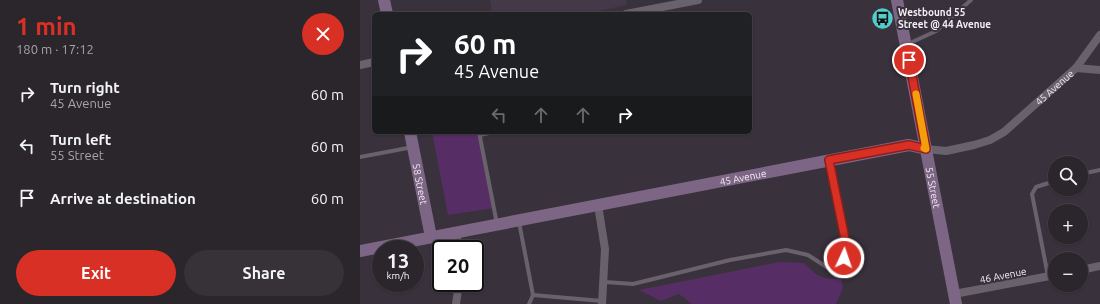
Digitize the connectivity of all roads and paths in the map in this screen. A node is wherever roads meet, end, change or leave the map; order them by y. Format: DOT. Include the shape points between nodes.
graph roads {
  1 [pos="384,0"];
  2 [pos="698,0"];
  3 [pos="897,0"];
  4 [pos="971,0"];
  5 [pos="387,12"];
  6 [pos="636,12"];
  7 [pos="1100,35"];
  8 [pos="906,44"];
  9 [pos="372,62"];
  10 [pos="360,65"];
  11 [pos="1076,68"];
  12 [pos="1100,70"];
  13 [pos="410,134"];
  14 [pos="479,134"];
  15 [pos="413,147"];
  16 [pos="926,149"];
  17 [pos="360,157"];
  18 [pos="829,160"];
  19 [pos="1100,170"];
  20 [pos="1088,173"];
  21 [pos="1048,183"];
  22 [pos="598,204"];
  23 [pos="518,220"];
  24 [pos="497,224"];
  25 [pos="456,232"];
  26 [pos="431,237"];
  27 [pos="457,240"];
  28 [pos="360,251"];
  29 [pos="1048,260"];
  30 [pos="1100,266"];
  31 [pos="1088,269"];
  32 [pos="1048,277"];
  33 [pos="605,282"];
  34 [pos="458,292"];
  35 [pos="533,295"];
  36 [pos="955,299"];
  37 [pos="603,302"];
  38 [pos="456,304"];
  39 [pos="529,304"];
  1 -- 5 [label="street"];
  2 -- 6 [label="street"];
  3 -- 8 [label="street, 55 Street"];
  4 -- 8 [label="lane" via="936,31"];
  7 -- 11 [label="street"];
  8 -- 16 [label="street, 55 Street"];
  9 -- 10 [label="street"];
  11 -- 12 [label="street, 45 Avenue"];
  11 -- 16 [label="street, 45 Avenue" via="997,136 982,143 951,150"];
  13 -- 15 [label="street, 58 Street"];
  14 -- 24 [label="lane"];
  15 -- 17 [label="lane"];
  15 -- 26 [label="street, 58 Street"];
  16 -- 18 [label="street, 45 Avenue" via="909,145"];
  16 -- 36 [label="street, 55 Street"];
  18 -- 22 [label="street, 45 Avenue"];
  18 -- 33 [label="lane" via="845,239 844,258 839,265 828,268 808,255 786,250 730,260 633,284"];
  19 -- 20 [label="lane"];
  21 -- 29 [label="lane" via="1036,187 1032,194"];
  22 -- 23 [label="street, 45 Avenue"];
  22 -- 33 [label="street" via="605,249"];
  23 -- 24 [label="street, 45 Avenue"];
  23 -- 35 [label="lane"];
  24 -- 25 [label="street, 45 Avenue"];
  25 -- 26 [label="street, 45 Avenue"];
  25 -- 27 [label="street"];
  26 -- 28 [label="street, 45 Avenue"];
  30 -- 31 [label="street"];
  32 -- 36 [label="street, 46 Avenue"];
  33 -- 37 [label="street"];
  34 -- 38 [label="street"];
  35 -- 37 [label="lane"];
  35 -- 39 [label="lane"];
}
